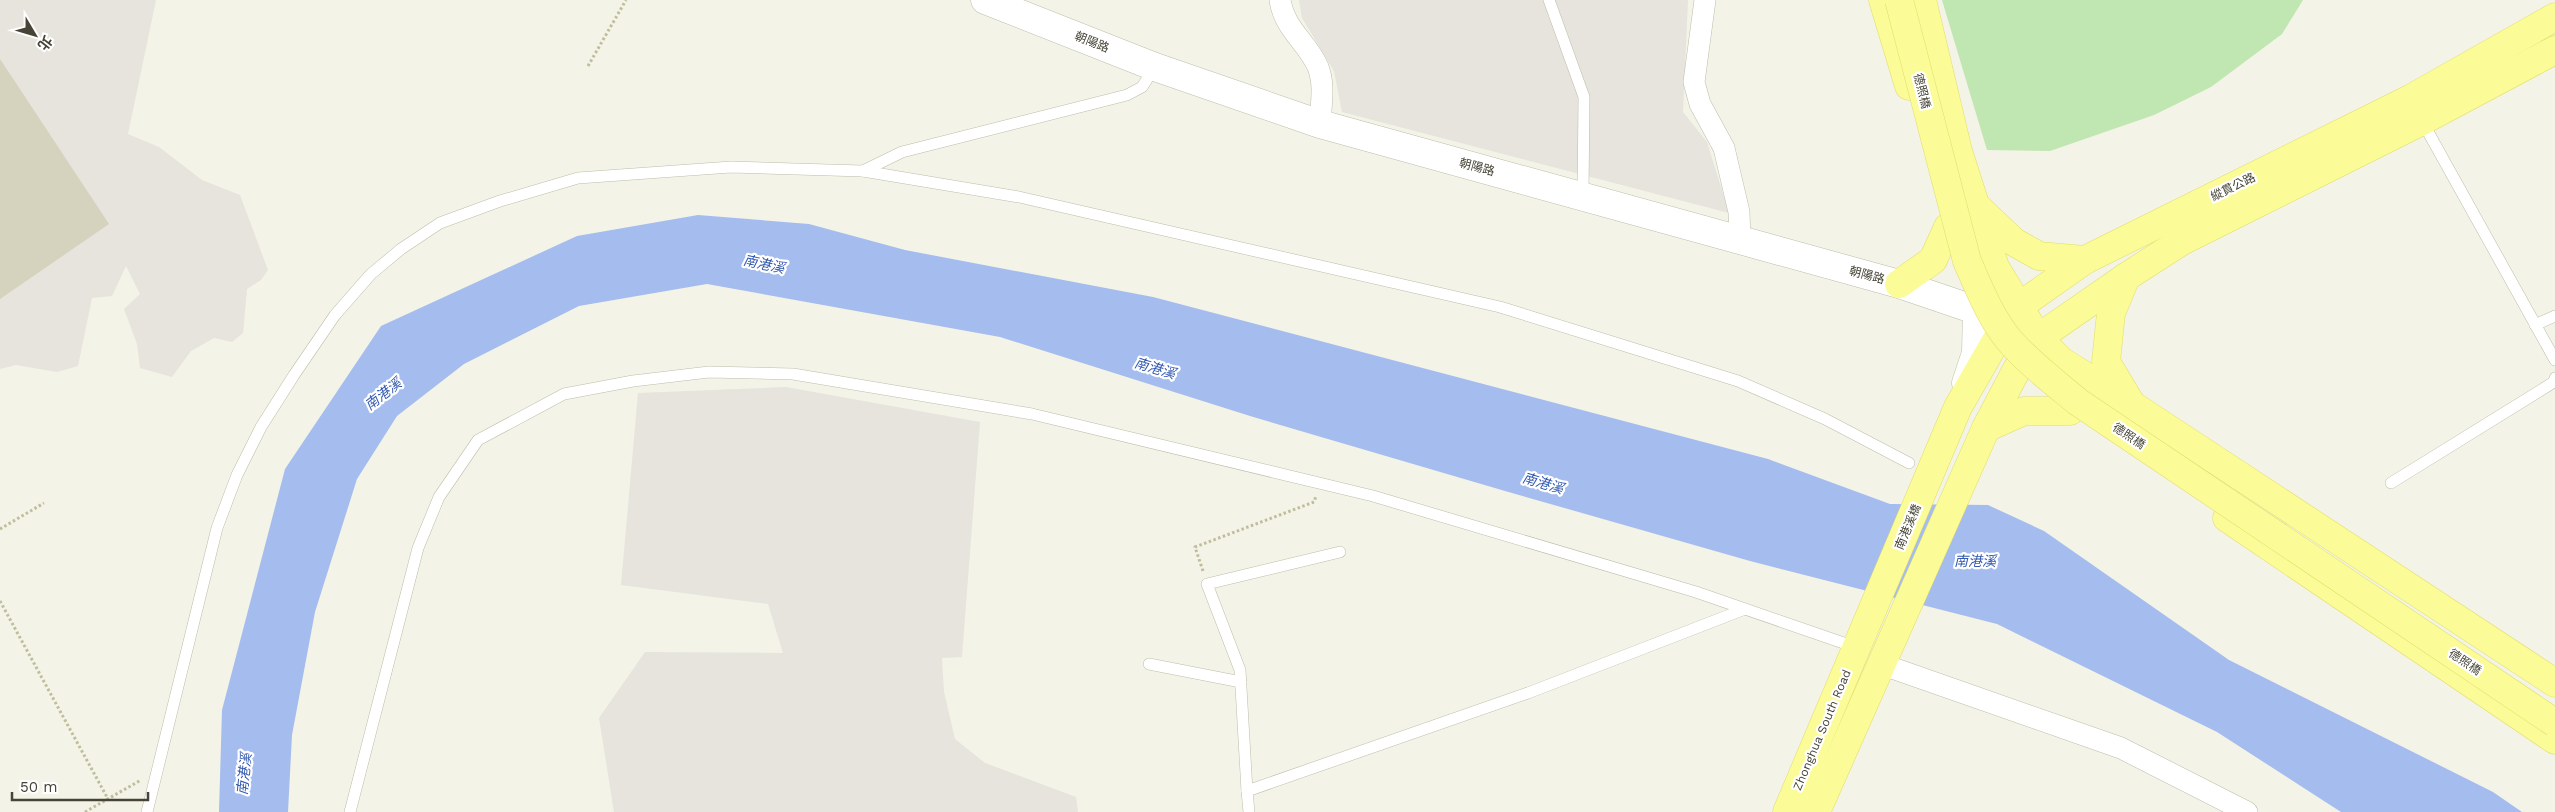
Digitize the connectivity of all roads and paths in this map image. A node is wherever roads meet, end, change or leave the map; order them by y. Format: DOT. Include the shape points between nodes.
graph roads {
  1 [pos="626,0"];
  2 [pos="985,0"];
  3 [pos="1280,0"];
  4 [pos="1549,0"];
  5 [pos="1705,0"];
  6 [pos="1883,0"];
  7 [pos="1899,0"];
  8 [pos="1909,0"];
  9 [pos="1922,0"];
  10 [pos="2555,17"];
  11 [pos="2555,50"];
  12 [pos="588,66"];
  13 [pos="1155,67"];
  14 [pos="2416,110"];
  15 [pos="1320,124"];
  16 [pos="863,171"];
  17 [pos="1583,196"];
  18 [pos="1974,203"];
  19 [pos="1948,228"];
  20 [pos="1740,240"];
  21 [pos="2085,260"];
  22 [pos="2126,277"];
  23 [pos="1898,284"];
  24 [pos="1977,309"];
  25 [pos="2555,316"];
  26 [pos="2008,322"];
  27 [pos="2536,324"];
  28 [pos="2038,338"];
  29 [pos="2555,360"];
  30 [pos="2017,369"];
  31 [pos="2555,378"];
  32 [pos="2132,405"];
  33 [pos="1958,406"];
  34 [pos="2070,411"];
  35 [pos="1986,428"];
  36 [pos="1909,463"];
  37 [pos="2391,483"];
  38 [pos="1321,484"];
  39 [pos="44,503"];
  40 [pos="0,529"];
  41 [pos="1340,552"];
  42 [pos="1207,584"];
  43 [pos="0,601"];
  44 [pos="1745,609"];
  45 [pos="1861,640"];
  46 [pos="1885,653"];
  47 [pos="1150,664"];
  48 [pos="1241,682"];
  49 [pos="2555,683"];
  50 [pos="2555,711"];
  51 [pos="2555,723"];
  52 [pos="2555,740"];
  53 [pos="158,771"];
  54 [pos="1247,791"];
  55 [pos="108,799"];
  56 [pos="85,812"];
  57 [pos="148,812"];
  58 [pos="350,812"];
  59 [pos="1249,812"];
  60 [pos="1787,812"];
  61 [pos="1816,812"];
  62 [pos="2247,812"];
  1 -- 12 [label="path"];
  2 -- 13 [label="street, 朝陽路"];
  3 -- 15 [label="street" via="1291,30 1317,64 1323,83"];
  4 -- 17 [label="lane" via="1584,97"];
  5 -- 20 [label="street" via="1694,82 1700,104 1724,148 1739,212"];
  6 -- 19 [label="main road" via="1930,151"];
  7 -- 51 [label="main road, 德照橋, bridge" via="1967,262 1984,300 2008,338 2038,370 2078,402"];
  8 -- 50 [label="main road, 德照橋" via="1980,263 1996,298 2017,330 2061,373 2105,407"];
  9 -- 18 [label="main road" via="1958,151"];
  10 -- 14 [label="main road, 縱貫公路"];
  11 -- 14 [label="main road, 縱貫公路"];
  13 -- 15 [label="street, 朝陽路"];
  13 -- 16 [label="lane" via="1142,87 1127,95 902,152"];
  14 -- 21 [label="main road, 縱貫公路"];
  14 -- 22 [label="main road, 縱貫公路" via="2182,240"];
  14 -- 27 [label="lane"];
  15 -- 17 [label="street, 朝陽路"];
  16 -- 36 [label="lane" via="1019,197 1500,307 1738,381 1825,419"];
  16 -- 53 [label="lane" via="731,168 578,178 440,223 371,274 335,314 294,375 261,427 237,475 217,528"];
  17 -- 20 [label="street, 朝陽路"];
  18 -- 21 [label="main road" via="2014,242 2039,256"];
  18 -- 26 [label="main road" via="1995,267"];
  19 -- 23 [label="main road" via="1933,260"];
  19 -- 24 [label="main road"];
  20 -- 23 [label="street, 朝陽路"];
  21 -- 26 [label="main road, 縱貫公路"];
  22 -- 28 [label="main road, 縱貫公路"];
  22 -- 32 [label="main road" via="2111,313 2106,362"];
  23 -- 24 [label="street, 朝陽路"];
  24 -- 26 [label="main road"];
  24 -- 33 [label="street" via="1976,353"];
  25 -- 27 [label="lane"];
  26 -- 28 [label="main road"];
  26 -- 30 [label="main road"];
  26 -- 33 [label="main road, 縱貫公路"];
  27 -- 29 [label="lane"];
  28 -- 30 [label="main road, 縱貫公路"];
  28 -- 32 [label="main road" via="2061,362"];
  30 -- 34 [label="main road"];
  30 -- 35 [label="main road, 縱貫公路"];
  31 -- 37 [label="lane" via="2554,382"];
  32 -- 49 [label="main road"];
  33 -- 45 [label="main road, 南港溪橋"];
  34 -- 35 [label="main road" via="2024,411"];
  34 -- 52 [label="main road"];
  35 -- 46 [label="main road"];
  38 -- 42 [label="path" via="1314,502 1195,547"];
  38 -- 44 [label="lane" via="1382,498"];
  38 -- 58 [label="lane" via="1032,414 793,374 709,372 633,381 564,394 478,440 439,497 418,548"];
  39 -- 40 [label="path"];
  41 -- 42 [label="lane"];
  42 -- 48 [label="lane" via="1240,670"];
  43 -- 55 [label="path"];
  44 -- 45 [label="lane"];
  44 -- 54 [label="lane" via="1528,693"];
  45 -- 46 [label="main road"];
  45 -- 60 [label="main road, Zhonghua South Road"];
  46 -- 61 [label="main road"];
  46 -- 62 [label="street" via="2121,748"];
  47 -- 48 [label="lane"];
  48 -- 54 [label="lane"];
  53 -- 55 [label="path"];
  53 -- 57 [label="lane"];
  54 -- 59 [label="lane"];
  55 -- 56 [label="path"];
}
